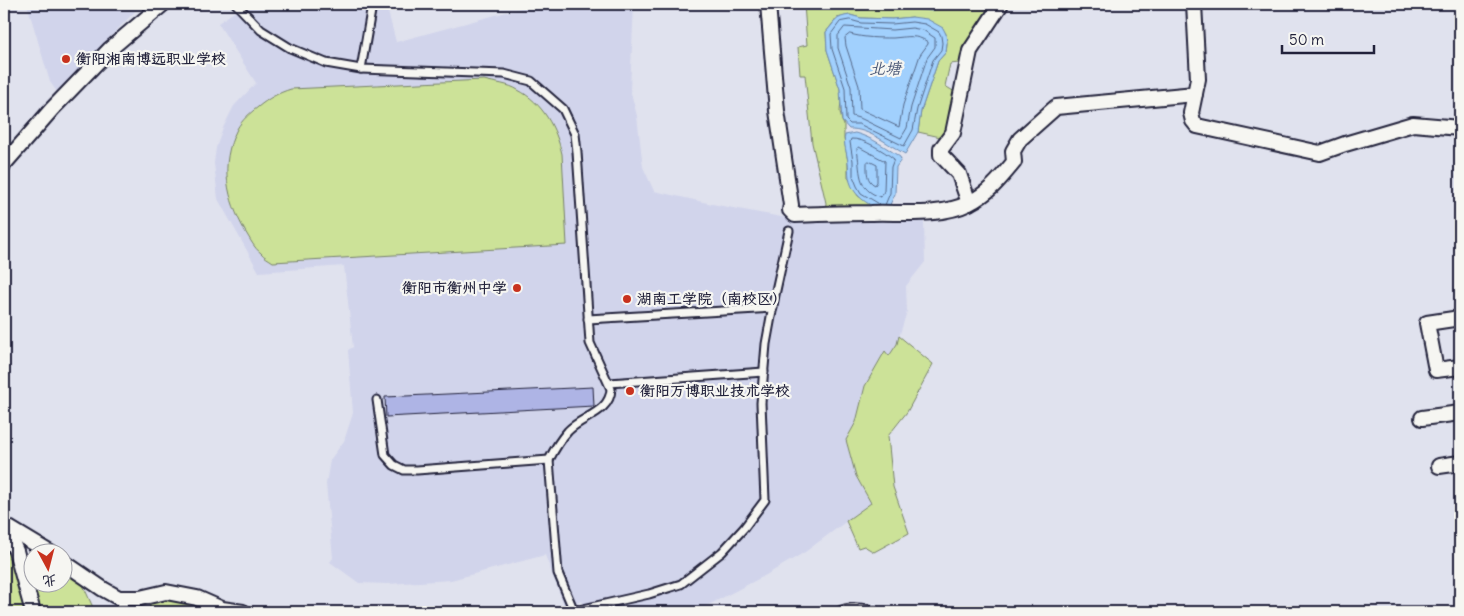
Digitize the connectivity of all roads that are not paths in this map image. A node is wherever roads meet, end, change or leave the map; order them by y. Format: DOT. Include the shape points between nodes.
graph roads {
  1 [pos="163,4"];
  2 [pos="236,4"];
  3 [pos="369,4"];
  4 [pos="768,4"];
  5 [pos="1001,4"];
  6 [pos="1194,4"];
  7 [pos="361,68"];
  8 [pos="1195,94"];
  9 [pos="1460,128"];
  10 [pos="4,164"];
  11 [pos="969,203"];
  12 [pos="789,231"];
  13 [pos="772,308"];
  14 [pos="1460,318"];
  15 [pos="588,319"];
  16 [pos="1460,367"];
  17 [pos="764,372"];
  18 [pos="609,383"];
  19 [pos="377,400"];
  20 [pos="1460,413"];
  21 [pos="1422,418"];
  22 [pos="549,460"];
  23 [pos="1460,463"];
  24 [pos="1440,466"];
  25 [pos="4,525"];
  26 [pos="35,544"];
  27 [pos="72,568"];
  28 [pos="34,612"];
  29 [pos="243,612"];
  30 [pos="573,612"];
  31 [pos="838,612"];
  32 [pos="877,612"];
  1 -- 10 [label="street" via="110,49"];
  2 -- 7 [label="lane" via="261,30 290,48 326,63"];
  3 -- 7 [label="lane" via="371,11"];
  4 -- 11 [label="street" via="777,111 790,210 795,215 925,213"];
  5 -- 11 [label="street" via="970,51 953,132 941,149 941,155 959,174"];
  6 -- 8 [label="street" via="1198,79"];
  7 -- 15 [label="lane" via="504,74 532,81 563,109 575,134"];
  8 -- 9 [label="street" via="1191,113 1197,126 1320,153 1414,124"];
  8 -- 11 [label="street" via="1056,106 1020,140 1013,151 1014,162 996,185"];
  12 -- 13 [label="lane"];
  13 -- 15 [label="lane"];
  13 -- 17 [label="lane"];
  14 -- 16 [label="street" via="1428,323 1436,370"];
  15 -- 18 [label="lane" via="590,343"];
  17 -- 18 [label="lane"];
  17 -- 30 [label="lane" via="761,403 764,500 744,528 722,552 682,584"];
  18 -- 22 [label="lane" via="611,395 607,402 569,430"];
  19 -- 22 [label="lane" via="385,455 404,470"];
  20 -- 21 [label="street"];
  22 -- 30 [label="lane" via="558,573"];
  23 -- 24 [label="street"];
  25 -- 26 [label="street"];
  25 -- 28 [label="street" via="16,551"];
  27 -- 29 [label="street" via="119,598 140,598 166,592"];
  31 -- 32 [label="lane" via="843,609 870,609"];
}
